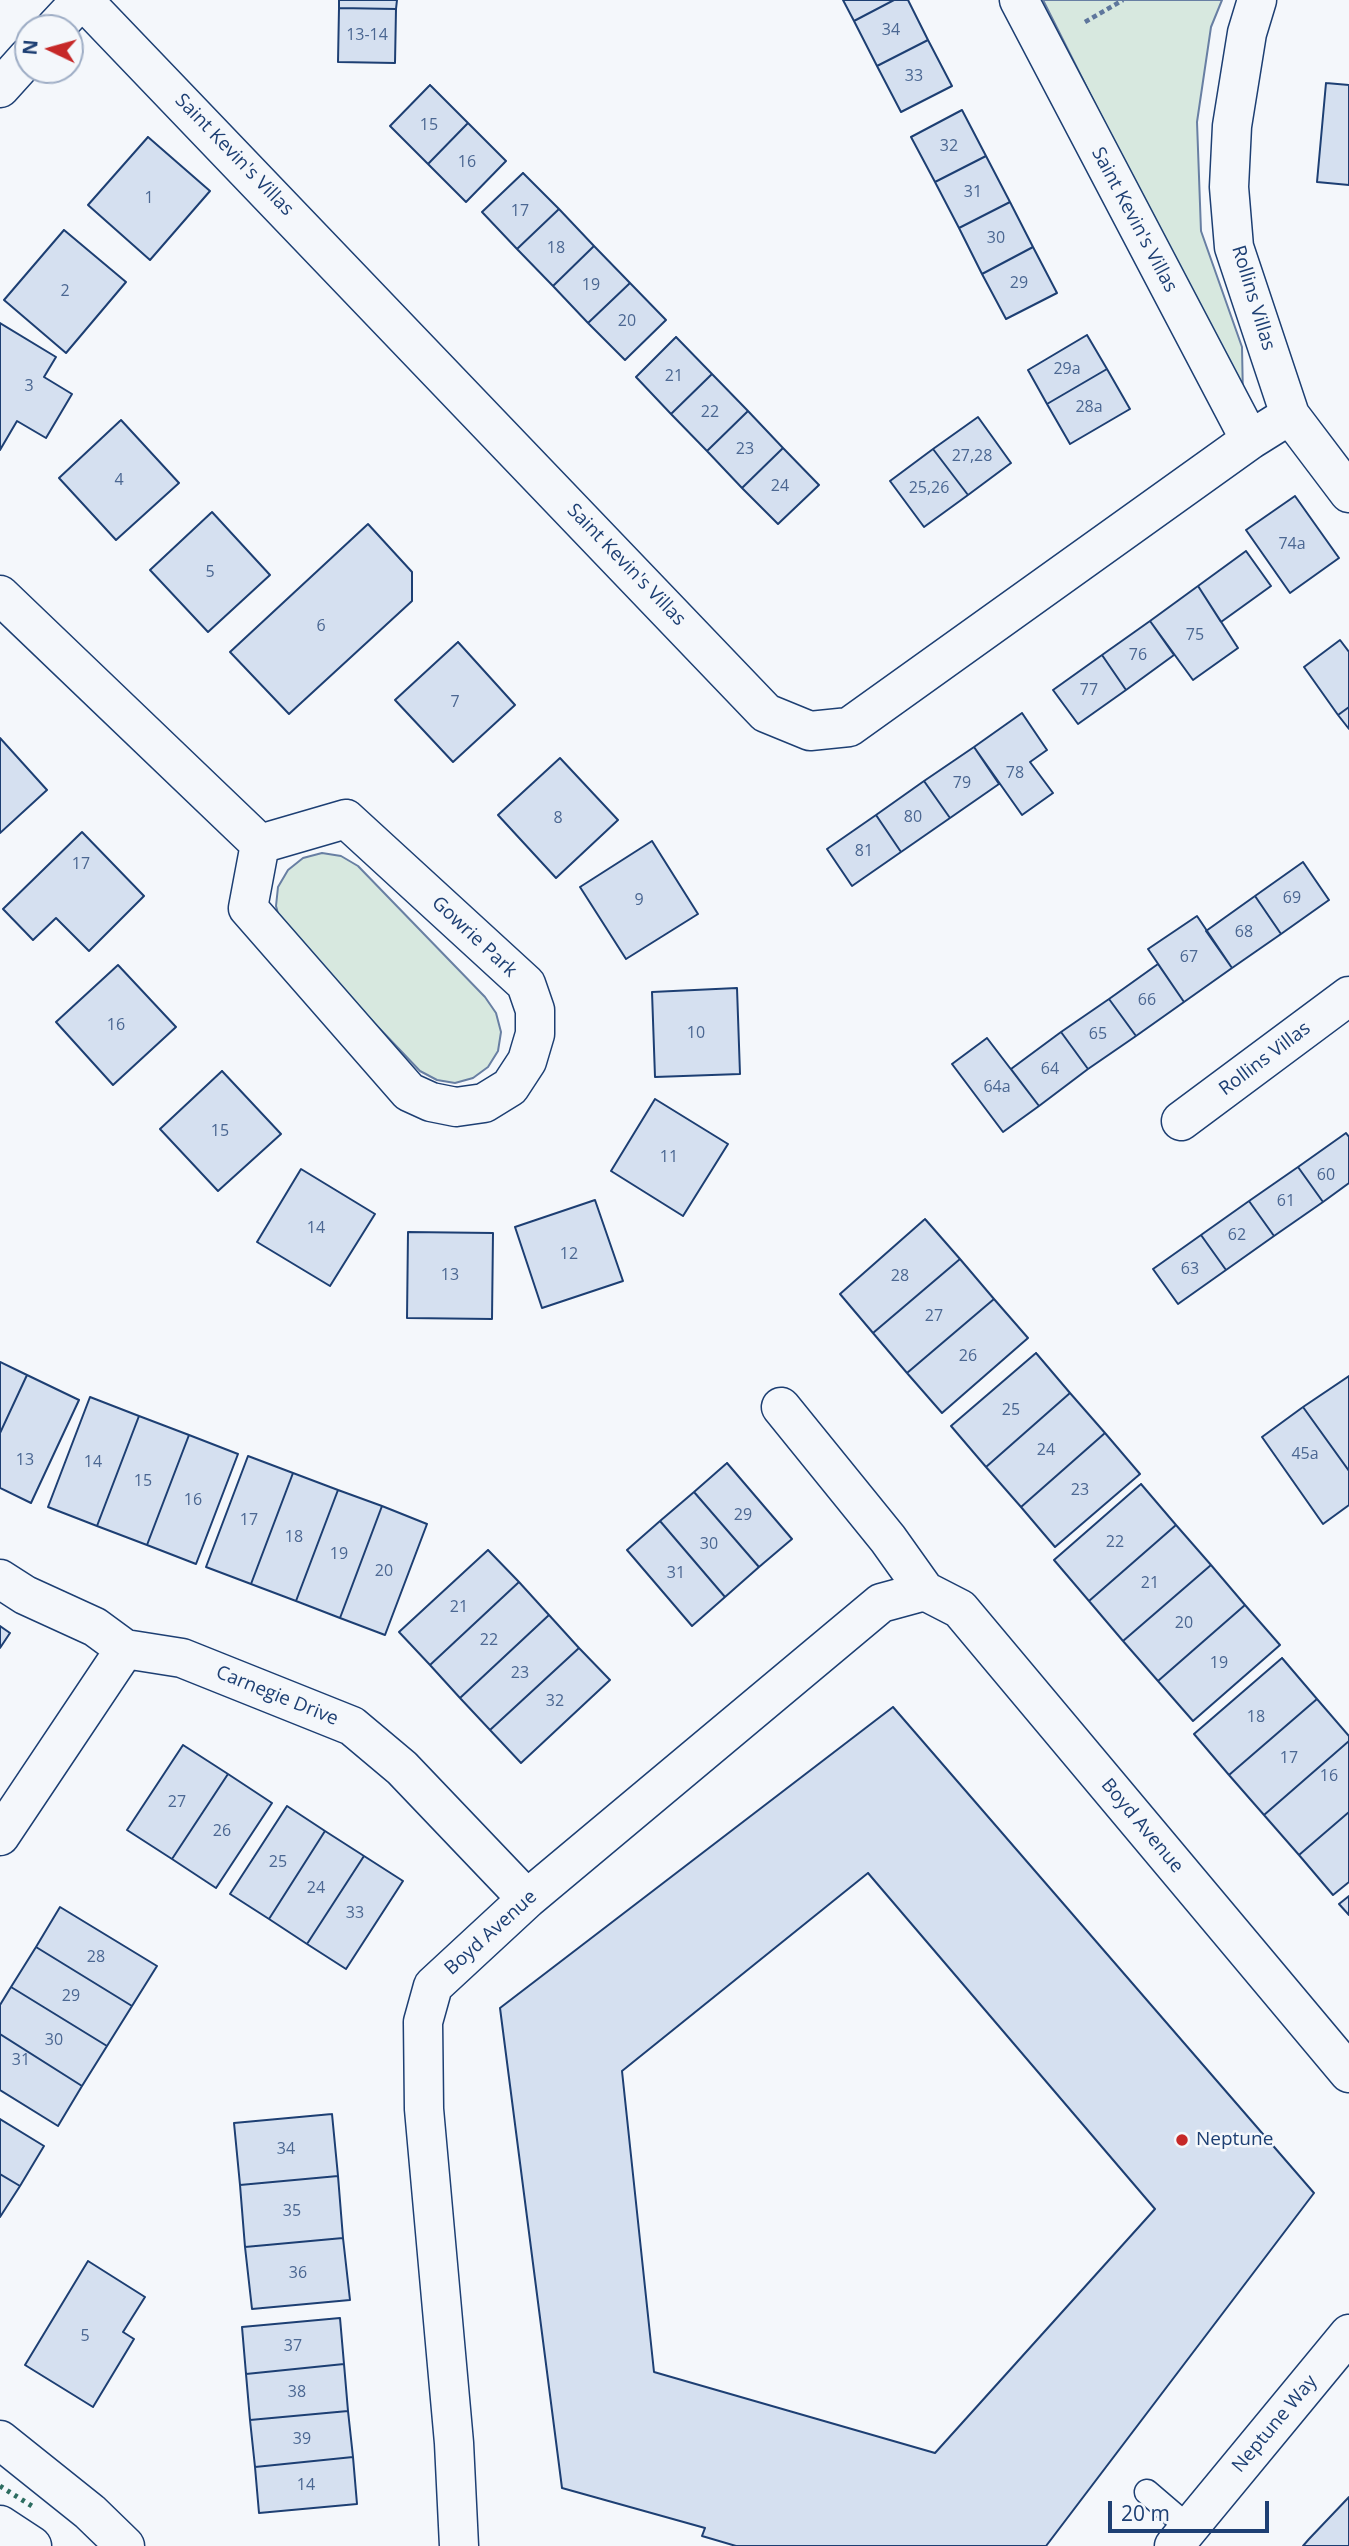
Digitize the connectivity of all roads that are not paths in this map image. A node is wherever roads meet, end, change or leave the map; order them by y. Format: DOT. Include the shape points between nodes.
graph roads {
  1 [pos="82,0"];
  2 [pos="1019,0"];
  3 [pos="1257,0"];
  4 [pos="68,14"];
  5 [pos="14,72"];
  6 [pos="0,88"];
  7 [pos="1290,415"];
  8 [pos="1250,440"];
  9 [pos="1349,493"];
  10 [pos="0,595"];
  11 [pos="260,844"];
  12 [pos="1349,996"];
  13 [pos="1181,1121"];
  14 [pos="781,1407"];
  15 [pos="0,1579"];
  16 [pos="925,1591"];
  17 [pos="125,1649"];
  18 [pos="0,1836"];
  19 [pos="527,1899"];
  20 [pos="1349,2073"];
  21 [pos="1349,2334"];
  22 [pos="0,2440"];
  23 [pos="1147,2492"];
  24 [pos="0,2525"];
  25 [pos="1181,2537"];
  26 [pos="32,2546"];
  27 [pos="125,2546"];
  28 [pos="459,2546"];
  1 -- 4 [label="street"];
  1 -- 8 [label="street, Saint Kevin's Villas" via="766,713 810,731 849,727"];
  2 -- 8 [label="street, Saint Kevin's Villas"];
  3 -- 7 [label="street, Rollins Villas" via="1232,127 1229,187 1234,247"];
  5 -- 6 [label="street"];
  7 -- 8 [label="street, Saint Kevin's Villas"];
  7 -- 9 [label="street, Rollins Villas"];
  10 -- 11 [label="street"];
  11 -- 11 [label="street, Gowrie Park" via="248,908 409,1092 456,1107 484,1103 510,1087 527,1061 535,1034 535,1010 526,984 346,819"];
  12 -- 13 [label="street, Rollins Villas"];
  14 -- 16 [label="street, Boyd Avenue"];
  15 -- 17 [label="street, Carnegie Drive" via="95,1627"];
  16 -- 19 [label="street, Boyd Avenue" via="881,1603"];
  16 -- 20 [label="street, Boyd Avenue" via="960,1609"];
  17 -- 18 [label="street"];
  17 -- 19 [label="street, Carnegie Drive" via="182,1658 352,1726 402,1769"];
  19 -- 28 [label="street, Boyd Avenue" via="433,1986 423,2022 424,2109"];
  21 -- 25 [label="street, Neptune Way"];
  22 -- 27 [label="street"];
  23 -- 25 [label="lane"];
  24 -- 26 [label="street"];
}
